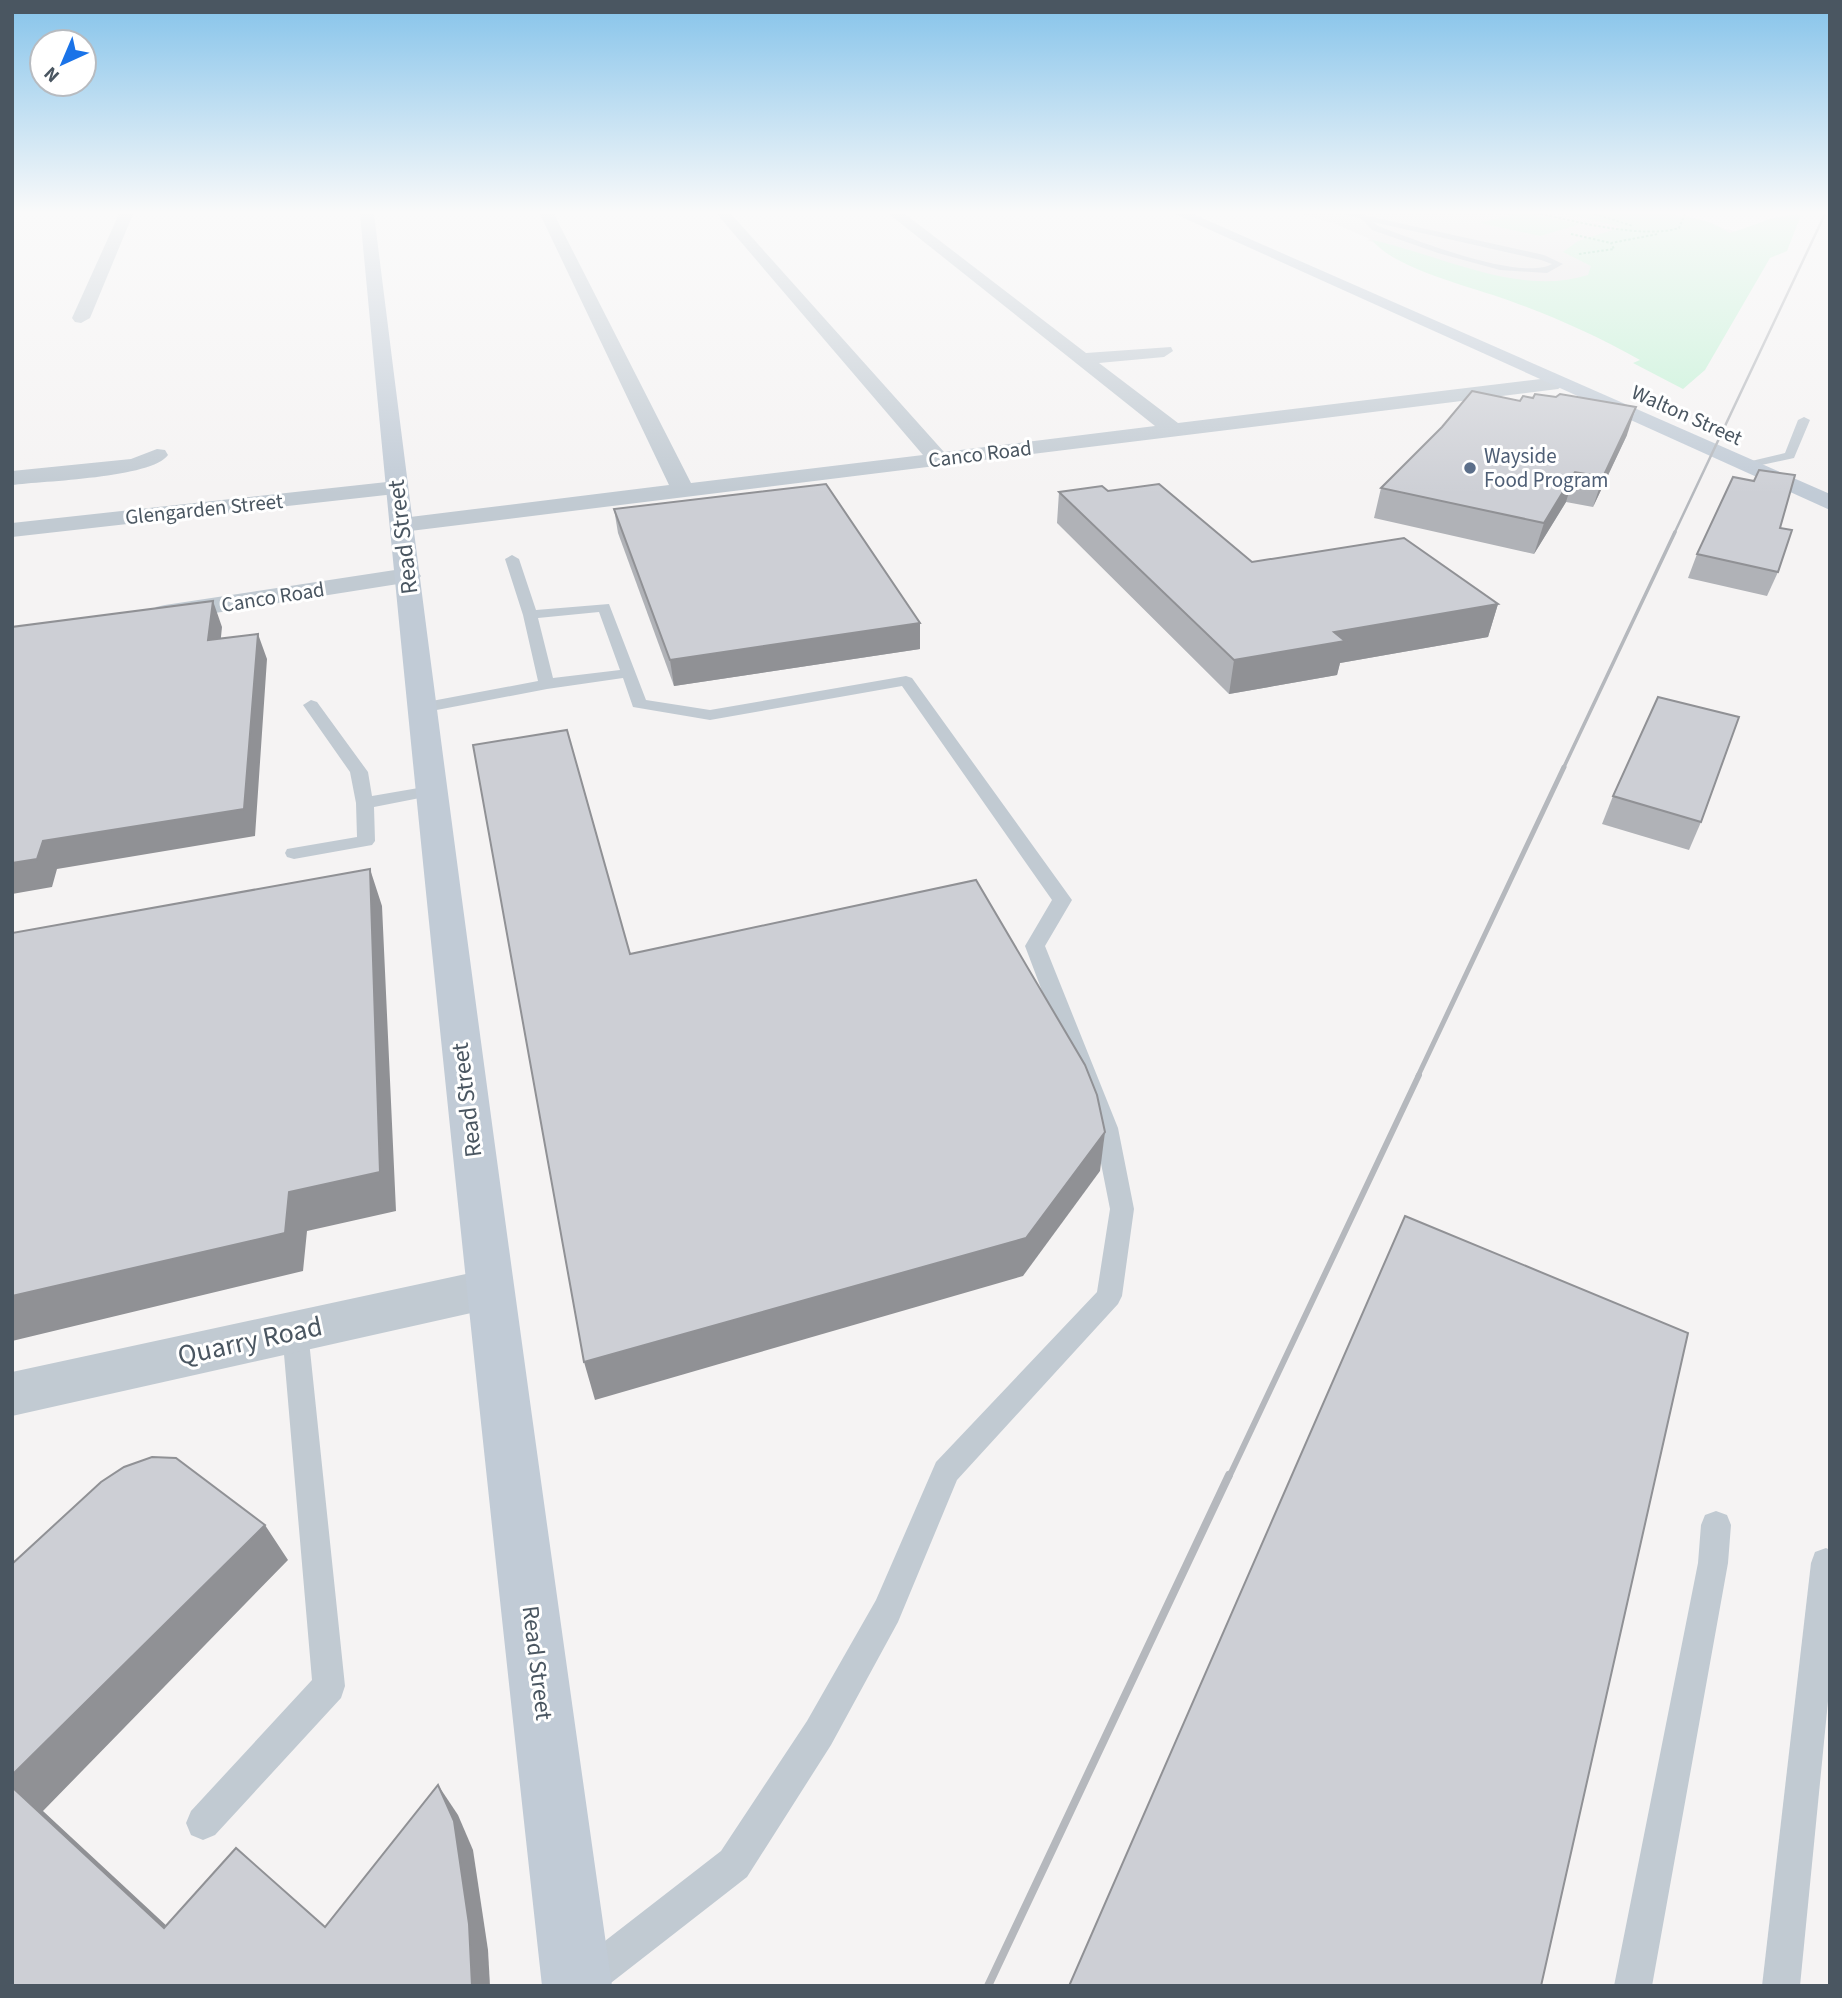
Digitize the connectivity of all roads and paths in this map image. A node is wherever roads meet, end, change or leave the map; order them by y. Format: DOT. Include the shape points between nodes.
graph roads {
  1 [pos="87,307"];
  2 [pos="377,307"];
  3 [pos="593,307"];
  4 [pos="805,307"];
  5 [pos="1016,307"];
  6 [pos="1389,307"];
  7 [pos="82,318"];
  8 [pos="1164,351"];
  9 [pos="1083,359"];
  10 [pos="1558,383"];
  11 [pos="1804,420"];
  12 [pos="1173,430"];
  13 [pos="157,455"];
  14 [pos="938,459"];
  15 [pos="1746,466"];
  16 [pos="14,474"];
  17 [pos="396,488"];
  18 [pos="682,490"];
  19 [pos="1827,500"];
  20 [pos="402,525"];
  21 [pos="12,530"];
  22 [pos="512,559"];
  23 [pos="408,576"];
  24 [pos="144,615"];
  25 [pos="530,615"];
  26 [pos="629,673"];
  27 [pos="547,684"];
  28 [pos="311,705"];
  29 [pos="421,708"];
  30 [pos="430,791"];
  31 [pos="365,803"];
  32 [pos="294,853"];
  33 [pos="489,1289"];
  34 [pos="295,1331"];
  35 [pos="24,1398"];
  36 [pos="1716,1525"];
  37 [pos="1830,1565"];
  38 [pos="204,1823"];
  39 [pos="577,1986"];
  40 [pos="1633,1986"];
  41 [pos="1781,1986"];
  1 -- 7 [label="street"];
  2 -- 17 [label="street, Read Street"];
  3 -- 18 [label="street"];
  4 -- 14 [label="street"];
  5 -- 9 [label="street"];
  6 -- 10 [label="street, Walton Street"];
  8 -- 9 [label="street"];
  9 -- 12 [label="street"];
  10 -- 12 [label="street, Canco Road"];
  10 -- 15 [label="street, Walton Street"];
  11 -- 15 [label="lane" via="1790,455"];
  12 -- 14 [label="street, Canco Road"];
  13 -- 16 [label="street" via="136,465"];
  14 -- 18 [label="street, Canco Road"];
  15 -- 19 [label="street, Walton Street"];
  17 -- 20 [label="street, Read Street"];
  17 -- 21 [label="street, Glengarden Street"];
  18 -- 20 [label="street, Canco Road"];
  20 -- 23 [label="street, Read Street"];
  22 -- 25 [label="lane"];
  23 -- 24 [label="street, Canco Road"];
  23 -- 29 [label="street, Read Street"];
  25 -- 26 [label="lane" via="604,607"];
  25 -- 27 [label="lane"];
  26 -- 27 [label="lane"];
  26 -- 39 [label="lane" via="639,704 710,715 906,681 1062,900 1035,946 1106,1128 1122,1209 1109,1296 946,1471 887,1611 819,1733 734,1864"];
  27 -- 29 [label="lane"];
  28 -- 31 [label="lane" via="359,772"];
  29 -- 30 [label="street, Read Street"];
  30 -- 31 [label="lane"];
  30 -- 33 [label="street, Read Street"];
  31 -- 32 [label="lane" via="366,841"];
  33 -- 34 [label="street, Quarry Road"];
  33 -- 39 [label="street, Read Street"];
  34 -- 35 [label="street, Quarry Road"];
  34 -- 38 [label="lane" via="329,1686"];
  36 -- 40 [label="lane" via="1713,1563"];
  37 -- 41 [label="lane" via="1826,1563"];
}
